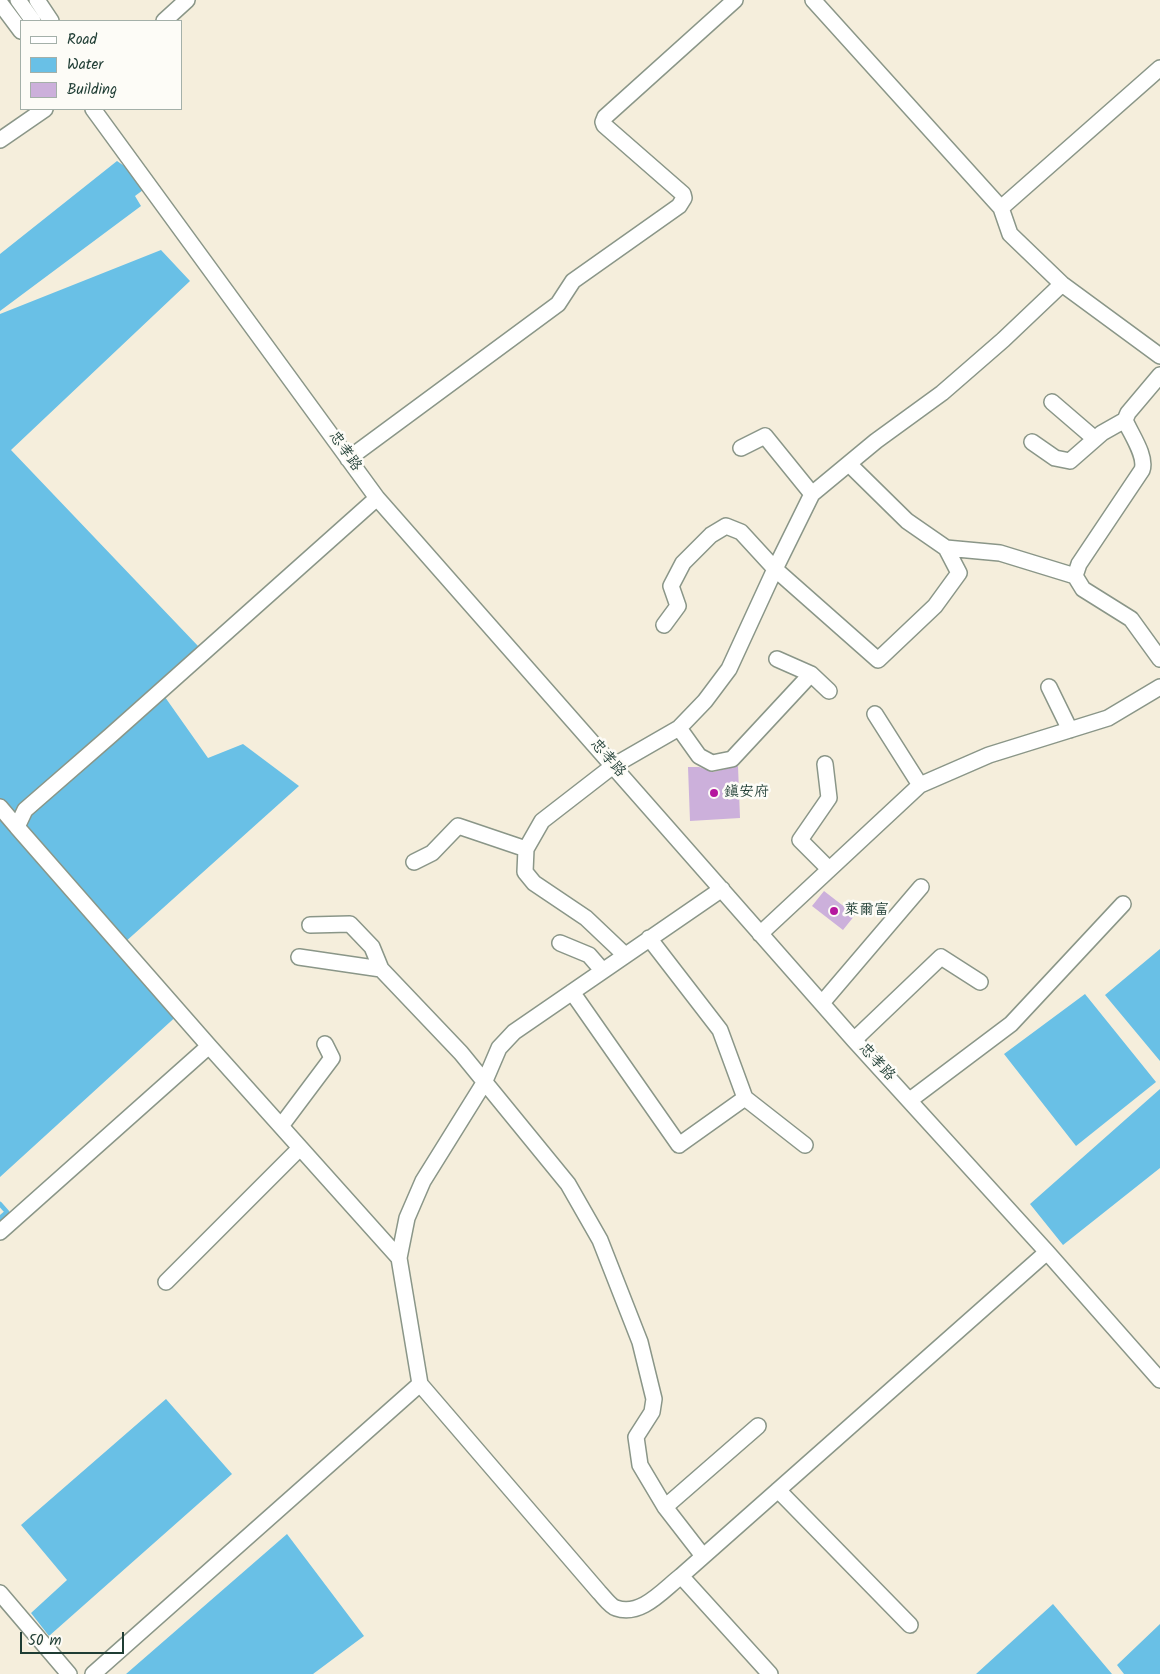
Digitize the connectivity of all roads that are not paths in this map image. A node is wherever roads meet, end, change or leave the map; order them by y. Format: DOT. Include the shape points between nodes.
graph roads {
  1 [pos="18,0"];
  2 [pos="37,0"];
  3 [pos="187,0"];
  4 [pos="736,0"];
  5 [pos="813,0"];
  6 [pos="0,3"];
  7 [pos="30,17"];
  8 [pos="50,20"];
  9 [pos="165,20"];
  10 [pos="20,30"];
  11 [pos="1160,68"];
  12 [pos="44,110"];
  13 [pos="93,110"];
  14 [pos="0,140"];
  15 [pos="1001,208"];
  16 [pos="1062,284"];
  17 [pos="1160,356"];
  18 [pos="1160,375"];
  19 [pos="1052,402"];
  20 [pos="1125,420"];
  21 [pos="1095,439"];
  22 [pos="1032,442"];
  23 [pos="740,448"];
  24 [pos="348,459"];
  25 [pos="849,464"];
  26 [pos="812,494"];
  27 [pos="377,498"];
  28 [pos="946,548"];
  29 [pos="775,569"];
  30 [pos="1074,576"];
  31 [pos="664,625"];
  32 [pos="777,659"];
  33 [pos="1160,659"];
  34 [pos="811,674"];
  35 [pos="1049,687"];
  36 [pos="1160,687"];
  37 [pos="829,691"];
  38 [pos="875,714"];
  39 [pos="680,728"];
  40 [pos="1070,730"];
  41 [pos="826,764"];
  42 [pos="614,766"];
  43 [pos="920,786"];
  44 [pos="0,807"];
  45 [pos="17,827"];
  46 [pos="526,849"];
  47 [pos="414,862"];
  48 [pos="829,869"];
  49 [pos="921,887"];
  50 [pos="722,889"];
  51 [pos="1122,904"];
  52 [pos="310,925"];
  53 [pos="760,934"];
  54 [pos="649,938"];
  55 [pos="560,943"];
  56 [pos="625,954"];
  57 [pos="299,957"];
  58 [pos="381,969"];
  59 [pos="602,970"];
  60 [pos="980,982"];
  61 [pos="572,992"];
  62 [pos="822,1004"];
  63 [pos="854,1040"];
  64 [pos="325,1044"];
  65 [pos="209,1046"];
  66 [pos="484,1083"];
  67 [pos="745,1098"];
  68 [pos="910,1100"];
  69 [pos="281,1126"];
  70 [pos="805,1145"];
  71 [pos="300,1148"];
  72 [pos="0,1232"];
  73 [pos="1047,1252"];
  74 [pos="399,1258"];
  75 [pos="166,1282"];
  76 [pos="1160,1380"];
  77 [pos="420,1384"];
  78 [pos="758,1426"];
  79 [pos="778,1490"];
  80 [pos="665,1507"];
  81 [pos="703,1556"];
  82 [pos="681,1576"];
  83 [pos="0,1592"];
  84 [pos="910,1625"];
  85 [pos="69,1674"];
  86 [pos="93,1674"];
  87 [pos="770,1674"];
  1 -- 7 [label="street"];
  2 -- 8 [label="street"];
  3 -- 9 [label="street"];
  4 -- 24 [label="street" via="604,117 604,125 683,194 679,206 573,281 558,304"];
  5 -- 15 [label="street"];
  6 -- 10 [label="street"];
  11 -- 15 [label="street"];
  12 -- 14 [label="street"];
  13 -- 24 [label="street, 忠孝路"];
  15 -- 16 [label="street" via="1010,234"];
  16 -- 17 [label="street"];
  16 -- 25 [label="street" via="942,393"];
  18 -- 20 [label="street"];
  19 -- 21 [label="street"];
  20 -- 21 [label="street"];
  20 -- 30 [label="street" via="1144,464"];
  21 -- 22 [label="street" via="1070,461 1055,458"];
  23 -- 26 [label="street" via="765,436"];
  24 -- 27 [label="street, 忠孝路"];
  25 -- 26 [label="street"];
  25 -- 28 [label="street" via="907,521"];
  26 -- 29 [label="street"];
  27 -- 42 [label="street, 忠孝路"];
  27 -- 45 [label="street" via="25,810"];
  28 -- 29 [label="street" via="959,573 934,606 878,660"];
  28 -- 30 [label="street" via="1000,553"];
  29 -- 31 [label="street" via="741,532 726,526 711,535 683,563 671,586 678,606"];
  29 -- 39 [label="street" via="729,669"];
  30 -- 33 [label="street" via="1083,589 1131,619"];
  32 -- 34 [label="street"];
  34 -- 37 [label="street"];
  34 -- 39 [label="street" via="732,759 712,763 699,756"];
  35 -- 40 [label="street"];
  36 -- 40 [label="street" via="1108,718"];
  38 -- 43 [label="street"];
  39 -- 42 [label="street"];
  40 -- 43 [label="street" via="989,755"];
  41 -- 48 [label="street" via="829,798 800,840"];
  42 -- 46 [label="street" via="542,821"];
  42 -- 50 [label="street, 忠孝路"];
  43 -- 48 [label="street"];
  44 -- 45 [label="street"];
  45 -- 65 [label="street"];
  46 -- 47 [label="street" via="458,826 432,853"];
  46 -- 56 [label="street" via="526,872 534,883 586,918"];
  48 -- 53 [label="street"];
  49 -- 62 [label="street"];
  50 -- 53 [label="street, 忠孝路"];
  50 -- 54 [label="street"];
  51 -- 68 [label="street" via="1011,1024"];
  52 -- 58 [label="street" via="350,924 372,947"];
  53 -- 62 [label="street, 忠孝路"];
  54 -- 56 [label="street"];
  54 -- 67 [label="street" via="720,1030"];
  55 -- 59 [label="street" via="589,956"];
  56 -- 59 [label="street"];
  57 -- 58 [label="street"];
  58 -- 66 [label="street"];
  59 -- 61 [label="street"];
  60 -- 63 [label="street" via="941,958"];
  61 -- 66 [label="street" via="514,1032 499,1048"];
  61 -- 67 [label="street" via="679,1145"];
  62 -- 63 [label="street, 忠孝路"];
  63 -- 68 [label="street, 忠孝路"];
  64 -- 69 [label="street" via="332,1058"];
  65 -- 69 [label="street"];
  65 -- 72 [label="street"];
  66 -- 74 [label="street" via="423,1181 407,1218"];
  66 -- 80 [label="street" via="568,1184 600,1240 640,1342 652,1389 652,1412 636,1438 640,1465"];
  67 -- 70 [label="street"];
  68 -- 73 [label="street, 忠孝路"];
  69 -- 71 [label="street"];
  71 -- 74 [label="street"];
  71 -- 75 [label="street"];
  73 -- 76 [label="street, 忠孝路"];
  73 -- 79 [label="street"];
  74 -- 77 [label="street"];
  77 -- 82 [label="street" via="615,1608 630,1611 649,1603"];
  77 -- 86 [label="street"];
  78 -- 80 [label="street"];
  79 -- 81 [label="street"];
  79 -- 84 [label="street"];
  80 -- 81 [label="street"];
  81 -- 82 [label="street"];
  82 -- 87 [label="street"];
  83 -- 85 [label="street"];
}
